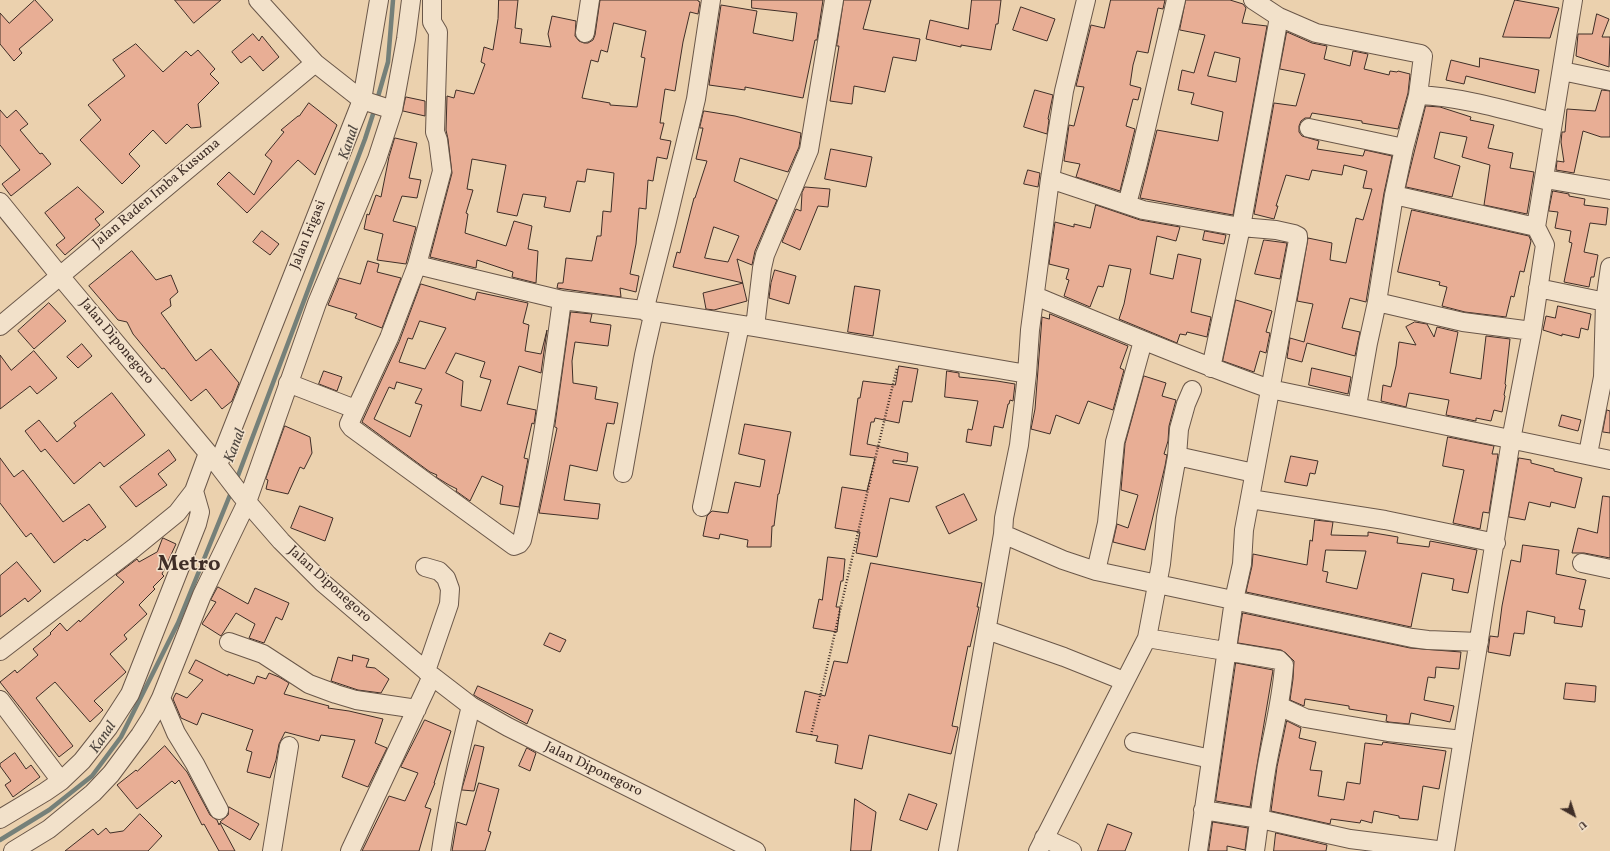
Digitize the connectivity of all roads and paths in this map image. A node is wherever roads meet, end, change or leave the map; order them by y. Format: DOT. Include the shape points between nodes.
graph roads {
  1 [pos="258,0"];
  2 [pos="379,0"];
  3 [pos="411,0"];
  4 [pos="432,0"];
  5 [pos="590,0"];
  6 [pos="711,0"];
  7 [pos="834,0"];
  8 [pos="1086,0"];
  9 [pos="1176,0"];
  10 [pos="1253,0"];
  11 [pos="1573,0"];
  12 [pos="1279,17"];
  13 [pos="585,33"];
  14 [pos="315,63"];
  15 [pos="1562,70"];
  16 [pos="1610,81"];
  17 [pos="1418,95"];
  18 [pos="364,100"];
  19 [pos="392,110"];
  20 [pos="1553,122"];
  21 [pos="1309,128"];
  22 [pos="1404,148"];
  23 [pos="1050,179"];
  24 [pos="1545,179"];
  25 [pos="1610,190"];
  26 [pos="1394,195"];
  27 [pos="0,202"];
  28 [pos="1127,204"];
  29 [pos="1241,226"];
  30 [pos="1536,227"];
  31 [pos="417,265"];
  32 [pos="1610,267"];
  33 [pos="60,276"];
  34 [pos="1538,288"];
  35 [pos="1035,296"];
  36 [pos="562,300"];
  37 [pos="1377,302"];
  38 [pos="1608,303"];
  39 [pos="649,311"];
  40 [pos="0,326"];
  41 [pos="747,326"];
  42 [pos="1532,331"];
  43 [pos="1143,341"];
  44 [pos="901,352"];
  45 [pos="1211,368"];
  46 [pos="1027,374"];
  47 [pos="288,383"];
  48 [pos="1270,389"];
  49 [pos="1192,390"];
  50 [pos="1358,406"];
  51 [pos="355,409"];
  52 [pos="1511,440"];
  53 [pos="1588,454"];
  54 [pos="1177,456"];
  55 [pos="1610,460"];
  56 [pos="216,462"];
  57 [pos="1254,473"];
  58 [pos="623,474"];
  59 [pos="194,491"];
  60 [pos="244,498"];
  61 [pos="1250,499"];
  62 [pos="702,507"];
  63 [pos="1003,534"];
  64 [pos="1496,542"];
  65 [pos="1582,563"];
  66 [pos="425,567"];
  67 [pos="1610,569"];
  68 [pos="1096,571"];
  69 [pos="1157,584"];
  70 [pos="1234,600"];
  71 [pos="987,630"];
  72 [pos="1147,638"];
  73 [pos="229,642"];
  74 [pos="1478,642"];
  75 [pos="0,651"];
  76 [pos="1226,651"];
  77 [pos="429,673"];
  78 [pos="1124,681"];
  79 [pos="161,698"];
  80 [pos="0,700"];
  81 [pos="472,706"];
  82 [pos="1279,706"];
  83 [pos="417,709"];
  84 [pos="811,736"];
  85 [pos="1463,740"];
  86 [pos="1134,742"];
  87 [pos="289,746"];
  88 [pos="1212,759"];
  89 [pos="61,780"];
  90 [pos="219,810"];
  91 [pos="1203,810"];
  92 [pos="1260,819"];
  93 [pos="0,820"];
  94 [pos="1041,844"];
  95 [pos="953,849"];
  96 [pos="13,851"];
  97 [pos="272,851"];
  98 [pos="350,851"];
  99 [pos="440,851"];
  100 [pos="756,851"];
  101 [pos="1072,851"];
  102 [pos="1198,851"];
  103 [pos="1255,851"];
  104 [pos="1445,851"];
  1 -- 14 [label="street"];
  2 -- 18 [label="street, Jalan Irigasi"];
  3 -- 19 [label="street"];
  4 -- 31 [label="street" via="432,22 438,32 434,132 442,171"];
  5 -- 13 [label="street"];
  6 -- 39 [label="street" via="696,99"];
  7 -- 41 [label="street" via="809,150 765,255"];
  8 -- 23 [label="street" via="1064,91"];
  9 -- 28 [label="street"];
  10 -- 12 [label="street"];
  11 -- 15 [label="street"];
  12 -- 17 [label="street" via="1316,33 1420,54 1424,59"];
  12 -- 29 [label="street"];
  14 -- 18 [label="street"];
  14 -- 33 [label="street, Jalan Raden Imba Kusuma"];
  15 -- 16 [label="street"];
  15 -- 20 [label="street"];
  17 -- 20 [label="street" via="1438,96"];
  17 -- 22 [label="street"];
  18 -- 19 [label="street"];
  18 -- 56 [label="street, Jalan Irigasi"];
  19 -- 47 [label="street" via="377,159 317,304"];
  20 -- 24 [label="street"];
  21 -- 22 [label="street"];
  22 -- 26 [label="street"];
  23 -- 28 [label="street"];
  23 -- 35 [label="street"];
  24 -- 25 [label="street"];
  24 -- 30 [label="street"];
  26 -- 30 [label="street"];
  26 -- 37 [label="street"];
  27 -- 33 [label="street, Jalan Diponegoro"];
  28 -- 29 [label="street" via="1143,210"];
  29 -- 45 [label="street"];
  29 -- 48 [label="street" via="1276,230 1298,236"];
  30 -- 34 [label="street" via="1545,245"];
  31 -- 36 [label="street"];
  31 -- 51 [label="street" via="389,338"];
  32 -- 38 [label="street"];
  33 -- 40 [label="street, Jalan Raden Imba Kusuma"];
  33 -- 56 [label="street, Jalan Diponegoro"];
  34 -- 38 [label="street"];
  34 -- 42 [label="street"];
  35 -- 43 [label="street"];
  35 -- 46 [label="street"];
  36 -- 39 [label="street"];
  36 -- 51 [label="street" via="542,444 522,540 519,544 514,546 352,428 349,421"];
  37 -- 42 [label="street" via="1463,322"];
  37 -- 50 [label="street"];
  38 -- 53 [label="street" via="1603,377"];
  39 -- 41 [label="street"];
  39 -- 58 [label="street"];
  41 -- 44 [label="street"];
  41 -- 62 [label="street"];
  42 -- 52 [label="street"];
  43 -- 45 [label="street"];
  43 -- 68 [label="street" via="1114,442 1107,523"];
  44 -- 46 [label="street"];
  44 -- 84 [label="path"];
  45 -- 48 [label="street"];
  46 -- 63 [label="street"];
  47 -- 51 [label="street"];
  47 -- 60 [label="street"];
  48 -- 50 [label="street"];
  48 -- 57 [label="street"];
  49 -- 54 [label="street" via="1179,429"];
  50 -- 52 [label="street"];
  52 -- 53 [label="street"];
  52 -- 64 [label="street"];
  53 -- 55 [label="street"];
  54 -- 57 [label="street"];
  54 -- 69 [label="street"];
  56 -- 59 [label="street, Jalan Irigasi"];
  56 -- 60 [label="street, Jalan Diponegoro"];
  57 -- 61 [label="street"];
  59 -- 75 [label="street, Jalan Irigasi" via="177,513"];
  59 -- 89 [label="street" via="200,512 198,524 130,694 82,761"];
  60 -- 77 [label="street, Jalan Diponegoro" via="281,541 323,583"];
  60 -- 79 [label="street"];
  61 -- 64 [label="street" via="1385,520"];
  61 -- 70 [label="street" via="1244,530 1242,564"];
  63 -- 68 [label="street"];
  63 -- 71 [label="street"];
  64 -- 74 [label="street"];
  65 -- 67 [label="street"];
  66 -- 77 [label="street" via="439,572 446,578 450,589 449,604"];
  68 -- 69 [label="street"];
  69 -- 70 [label="street"];
  69 -- 72 [label="street"];
  70 -- 74 [label="street" via="1412,638"];
  70 -- 76 [label="street"];
  71 -- 78 [label="street"];
  71 -- 95 [label="street"];
  72 -- 76 [label="street"];
  72 -- 78 [label="street"];
  73 -- 83 [label="street" via="263,654 309,684 336,694 356,700"];
  74 -- 85 [label="street"];
  76 -- 82 [label="street" via="1282,662 1284,665"];
  76 -- 88 [label="street"];
  77 -- 81 [label="street, Jalan Diponegoro"];
  77 -- 83 [label="street"];
  78 -- 94 [label="street"];
  79 -- 90 [label="street" via="176,733"];
  79 -- 96 [label="street" via="140,735 111,774 93,793 49,829"];
  80 -- 89 [label="street"];
  81 -- 99 [label="street" via="456,767"];
  81 -- 100 [label="street, Jalan Diponegoro" via="508,727"];
  82 -- 85 [label="street" via="1305,718 1388,732"];
  82 -- 92 [label="street" via="1267,764"];
  83 -- 98 [label="street"];
  85 -- 104 [label="street"];
  86 -- 88 [label="street"];
  87 -- 97 [label="street"];
  88 -- 91 [label="street"];
  89 -- 93 [label="street"];
  91 -- 92 [label="street"];
  91 -- 102 [label="street"];
  92 -- 103 [label="street"];
  92 -- 104 [label="street" via="1350,838"];
  94 -- 101 [label="street"];
}
